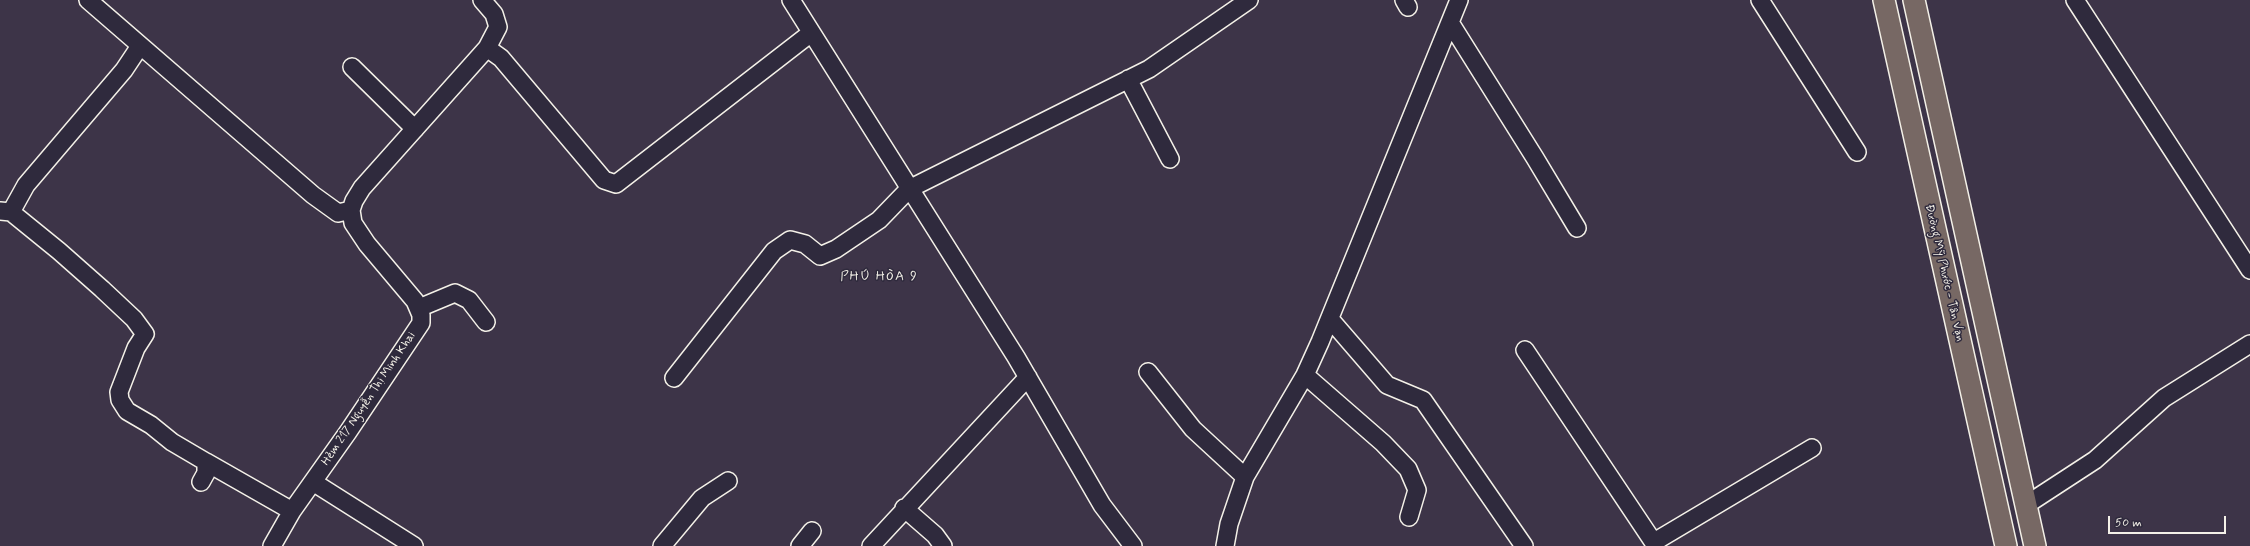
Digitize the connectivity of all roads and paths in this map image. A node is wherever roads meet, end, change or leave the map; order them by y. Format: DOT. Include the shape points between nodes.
graph roads {
  1 [pos="88,0"];
  2 [pos="482,0"];
  3 [pos="791,0"];
  4 [pos="1249,0"];
  5 [pos="1459,0"];
  6 [pos="1760,0"];
  7 [pos="1884,0"];
  8 [pos="1914,0"];
  9 [pos="2075,0"];
  10 [pos="1451,24"];
  11 [pos="811,33"];
  12 [pos="140,46"];
  13 [pos="487,48"];
  14 [pos="352,67"];
  15 [pos="1128,79"];
  16 [pos="415,129"];
  17 [pos="1857,152"];
  18 [pos="1170,159"];
  19 [pos="909,189"];
  20 [pos="351,210"];
  21 [pos="5,212"];
  22 [pos="1576,228"];
  23 [pos="2250,270"];
  24 [pos="419,308"];
  25 [pos="1330,319"];
  26 [pos="486,322"];
  27 [pos="2250,344"];
  28 [pos="1525,350"];
  29 [pos="1148,372"];
  30 [pos="1305,375"];
  31 [pos="1028,377"];
  32 [pos="674,378"];
  33 [pos="1812,448"];
  34 [pos="206,462"];
  35 [pos="1245,477"];
  36 [pos="728,481"];
  37 [pos="201,482"];
  38 [pos="313,482"];
  39 [pos="2026,505"];
  40 [pos="904,508"];
  41 [pos="292,511"];
  42 [pos="1409,517"];
  43 [pos="812,531"];
  44 [pos="1655,544"];
  45 [pos="272,546"];
  46 [pos="414,546"];
  47 [pos="662,546"];
  48 [pos="800,546"];
  49 [pos="871,546"];
  50 [pos="943,546"];
  51 [pos="1133,546"];
  52 [pos="1225,546"];
  53 [pos="1524,546"];
  54 [pos="2006,546"];
  55 [pos="2035,546"];
  1 -- 12 [label="street"];
  2 -- 13 [label="street" via="494,14 498,27"];
  3 -- 11 [label="street"];
  4 -- 15 [label="street" via="1149,69"];
  5 -- 10 [label="street"];
  6 -- 17 [label="street"];
  7 -- 54 [label="main road, Đường Mỹ Phước - Tân Vạn"];
  8 -- 39 [label="main road"];
  9 -- 23 [label="street"];
  10 -- 22 [label="street"];
  10 -- 25 [label="street"];
  11 -- 13 [label="street" via="616,184 604,180 501,58"];
  11 -- 19 [label="street"];
  12 -- 20 [label="street" via="313,195 338,213"];
  12 -- 21 [label="street" via="124,70"];
  13 -- 16 [label="street"];
  14 -- 16 [label="street"];
  15 -- 18 [label="street"];
  15 -- 19 [label="street"];
  16 -- 20 [label="street" via="362,188"];
  19 -- 31 [label="street"];
  19 -- 32 [label="street" via="878,220 836,249 820,256 805,244 790,240 774,251"];
  20 -- 24 [label="street" via="353,223 367,244 409,292"];
  21 -- 34 [label="street" via="59,251 134,319 145,334 136,348 119,392 120,400 127,411"];
  24 -- 26 [label="street" via="455,293 469,300"];
  24 -- 38 [label="street, Hẻm 217 Nguyễn Thị Minh Khai" via="421,323 418,328"];
  25 -- 30 [label="street"];
  25 -- 53 [label="street" via="1387,385 1423,400"];
  27 -- 39 [label="street" via="2164,398 2095,460"];
  28 -- 44 [label="street"];
  29 -- 35 [label="street" via="1193,429"];
  30 -- 35 [label="street"];
  30 -- 42 [label="street" via="1383,443 1408,469 1417,490"];
  31 -- 40 [label="street"];
  31 -- 51 [label="street" via="1102,505"];
  33 -- 44 [label="street"];
  34 -- 37 [label="street" via="206,473"];
  34 -- 41 [label="street"];
  35 -- 52 [label="street" via="1229,524"];
  36 -- 47 [label="street" via="702,498"];
  38 -- 41 [label="street, Hẻm 217 Nguyễn Thị Minh Khai"];
  38 -- 46 [label="street"];
  39 -- 55 [label="main road"];
  40 -- 49 [label="street"];
  40 -- 50 [label="street" via="935,535"];
  41 -- 45 [label="street, Hẻm 217 Nguyễn Thị Minh Khai"];
  43 -- 48 [label="street"];
}
